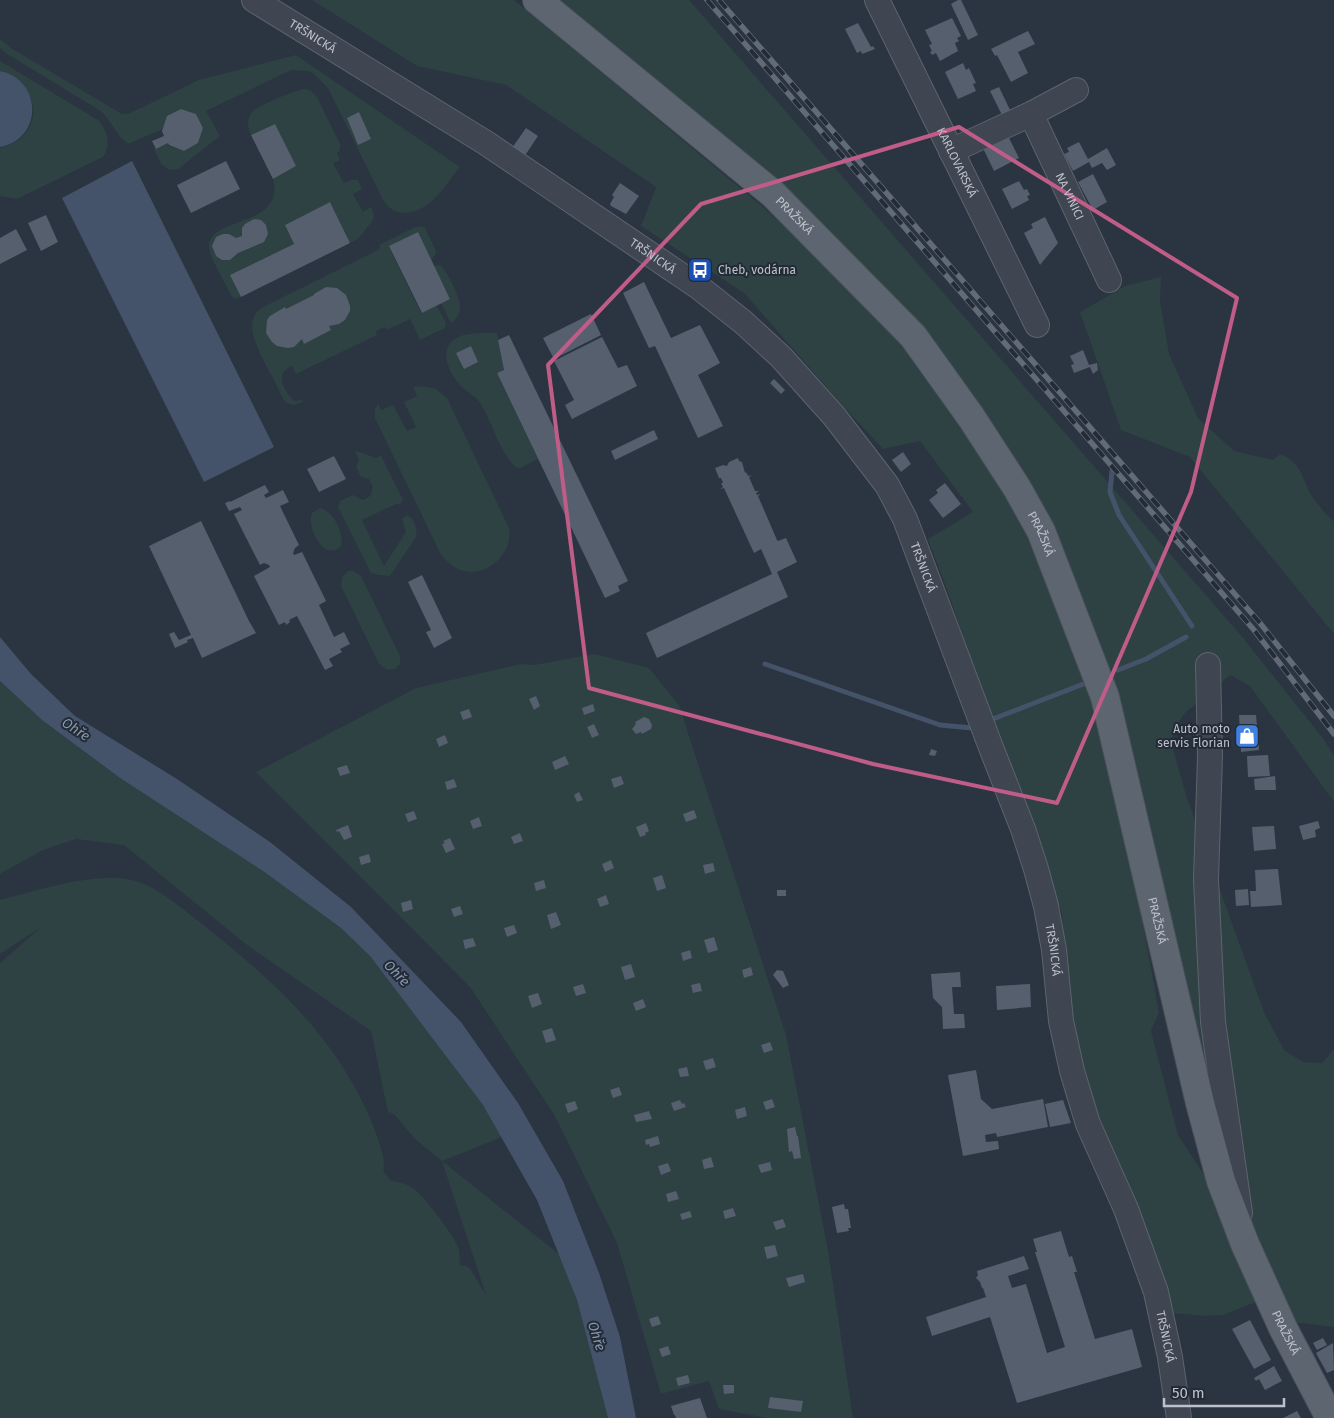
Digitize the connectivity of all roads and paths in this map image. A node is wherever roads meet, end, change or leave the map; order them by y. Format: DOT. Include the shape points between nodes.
graph roads {
  1 [pos="254,0"];
  2 [pos="537,0"];
  3 [pos="877,0"];
  4 [pos="1076,90"];
  5 [pos="1031,114"];
  6 [pos="952,151"];
  7 [pos="1108,280"];
  8 [pos="1037,325"];
  9 [pos="1208,665"];
  10 [pos="1245,1244"];
  11 [pos="1179,1418"];
  12 [pos="1330,1418"];
  1 -- 11 [label="street, TRŠNICKÁ" via="486,143 700,288 781,357 834,416 887,485 911,534 1036,869 1054,950 1062,1021 1072,1071 1088,1124 1126,1208 1156,1292"];
  2 -- 10 [label="main road, PRAŽSKÁ" via="773,194 913,336 971,416 1042,531 1105,697 1200,1103 1221,1181"];
  3 -- 6 [label="street, KARLOVARSKÁ"];
  4 -- 5 [label="street"];
  5 -- 6 [label="street"];
  5 -- 7 [label="street, NA VINICI"];
  6 -- 8 [label="street, KARLOVARSKÁ"];
  9 -- 10 [label="street, PRAŽSKÁ" via="1210,756 1206,880 1213,1022"];
  10 -- 12 [label="main road, PRAŽSKÁ" via="1283,1328"];
}
